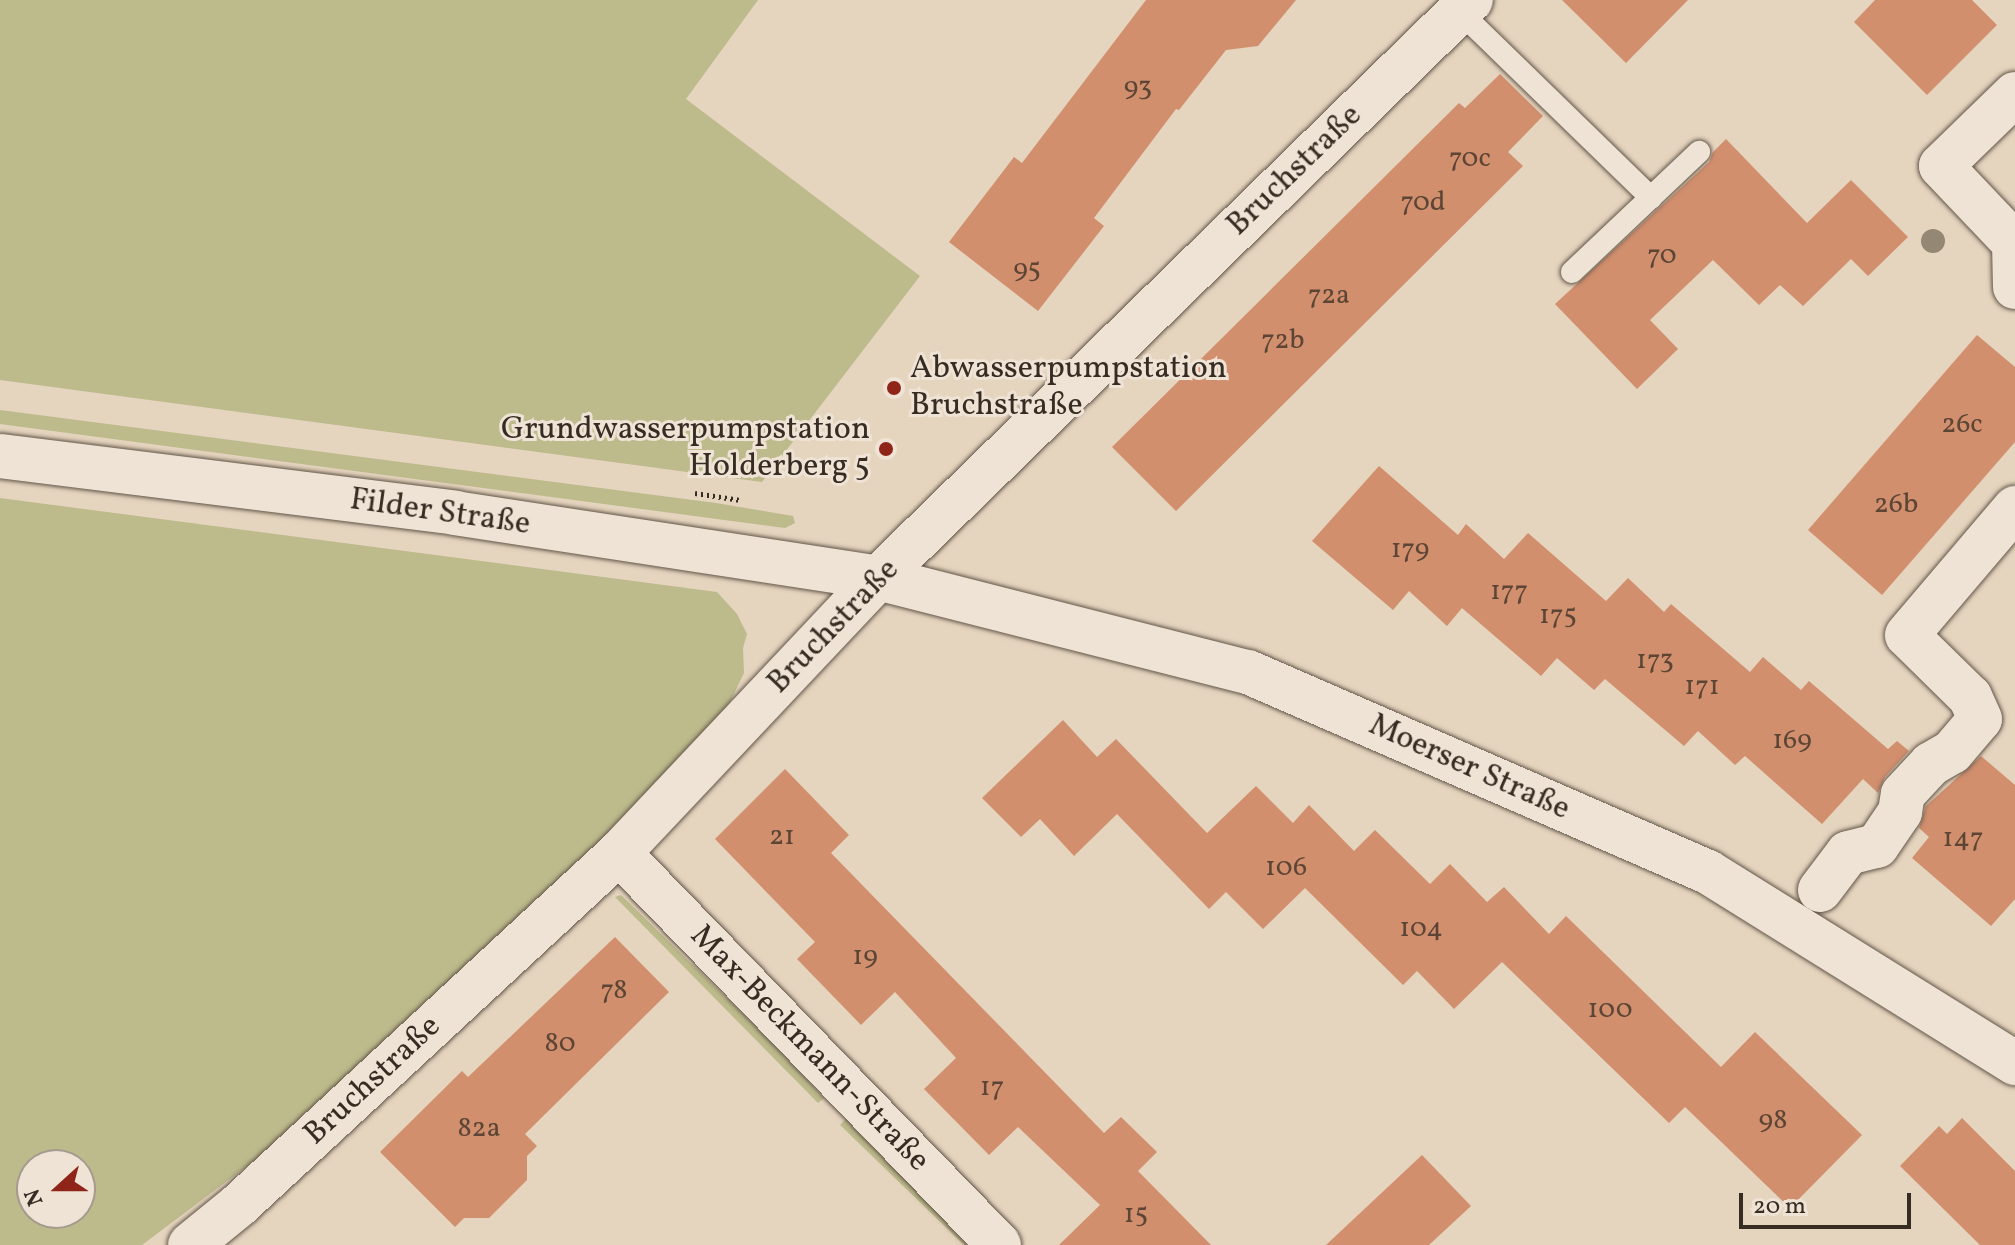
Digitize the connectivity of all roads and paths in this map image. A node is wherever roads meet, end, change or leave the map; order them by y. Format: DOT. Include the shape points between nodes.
graph roads {
  1 [pos="1465,6"];
  2 [pos="2015,94"];
  3 [pos="1699,152"];
  4 [pos="1651,198"];
  5 [pos="1572,272"];
  6 [pos="2015,287"];
  7 [pos="0,456"];
  8 [pos="2015,508"];
  9 [pos="878,578"];
  10 [pos="619,853"];
  11 [pos="1820,890"];
  12 [pos="2015,1063"];
  13 [pos="190,1245"];
  14 [pos="999,1245"];
  1 -- 4 [label="lane"];
  1 -- 9 [label="street, Bruchstraße"];
  2 -- 6 [label="street" via="1941,166 2014,243"];
  3 -- 4 [label="lane"];
  4 -- 5 [label="lane"];
  7 -- 9 [label="street, Filder Straße" via="455,513"];
  8 -- 11 [label="street" via="1907,635 1970,697 1980,719 1952,752 1931,764 1903,794 1900,812 1877,846 1848,853"];
  9 -- 10 [label="street, Bruchstraße"];
  9 -- 12 [label="street, Moerser Straße" via="1248,672 1708,872"];
  10 -- 13 [label="street, Bruchstraße"];
  10 -- 14 [label="street, Max-Beckmann-Straße"];
}
